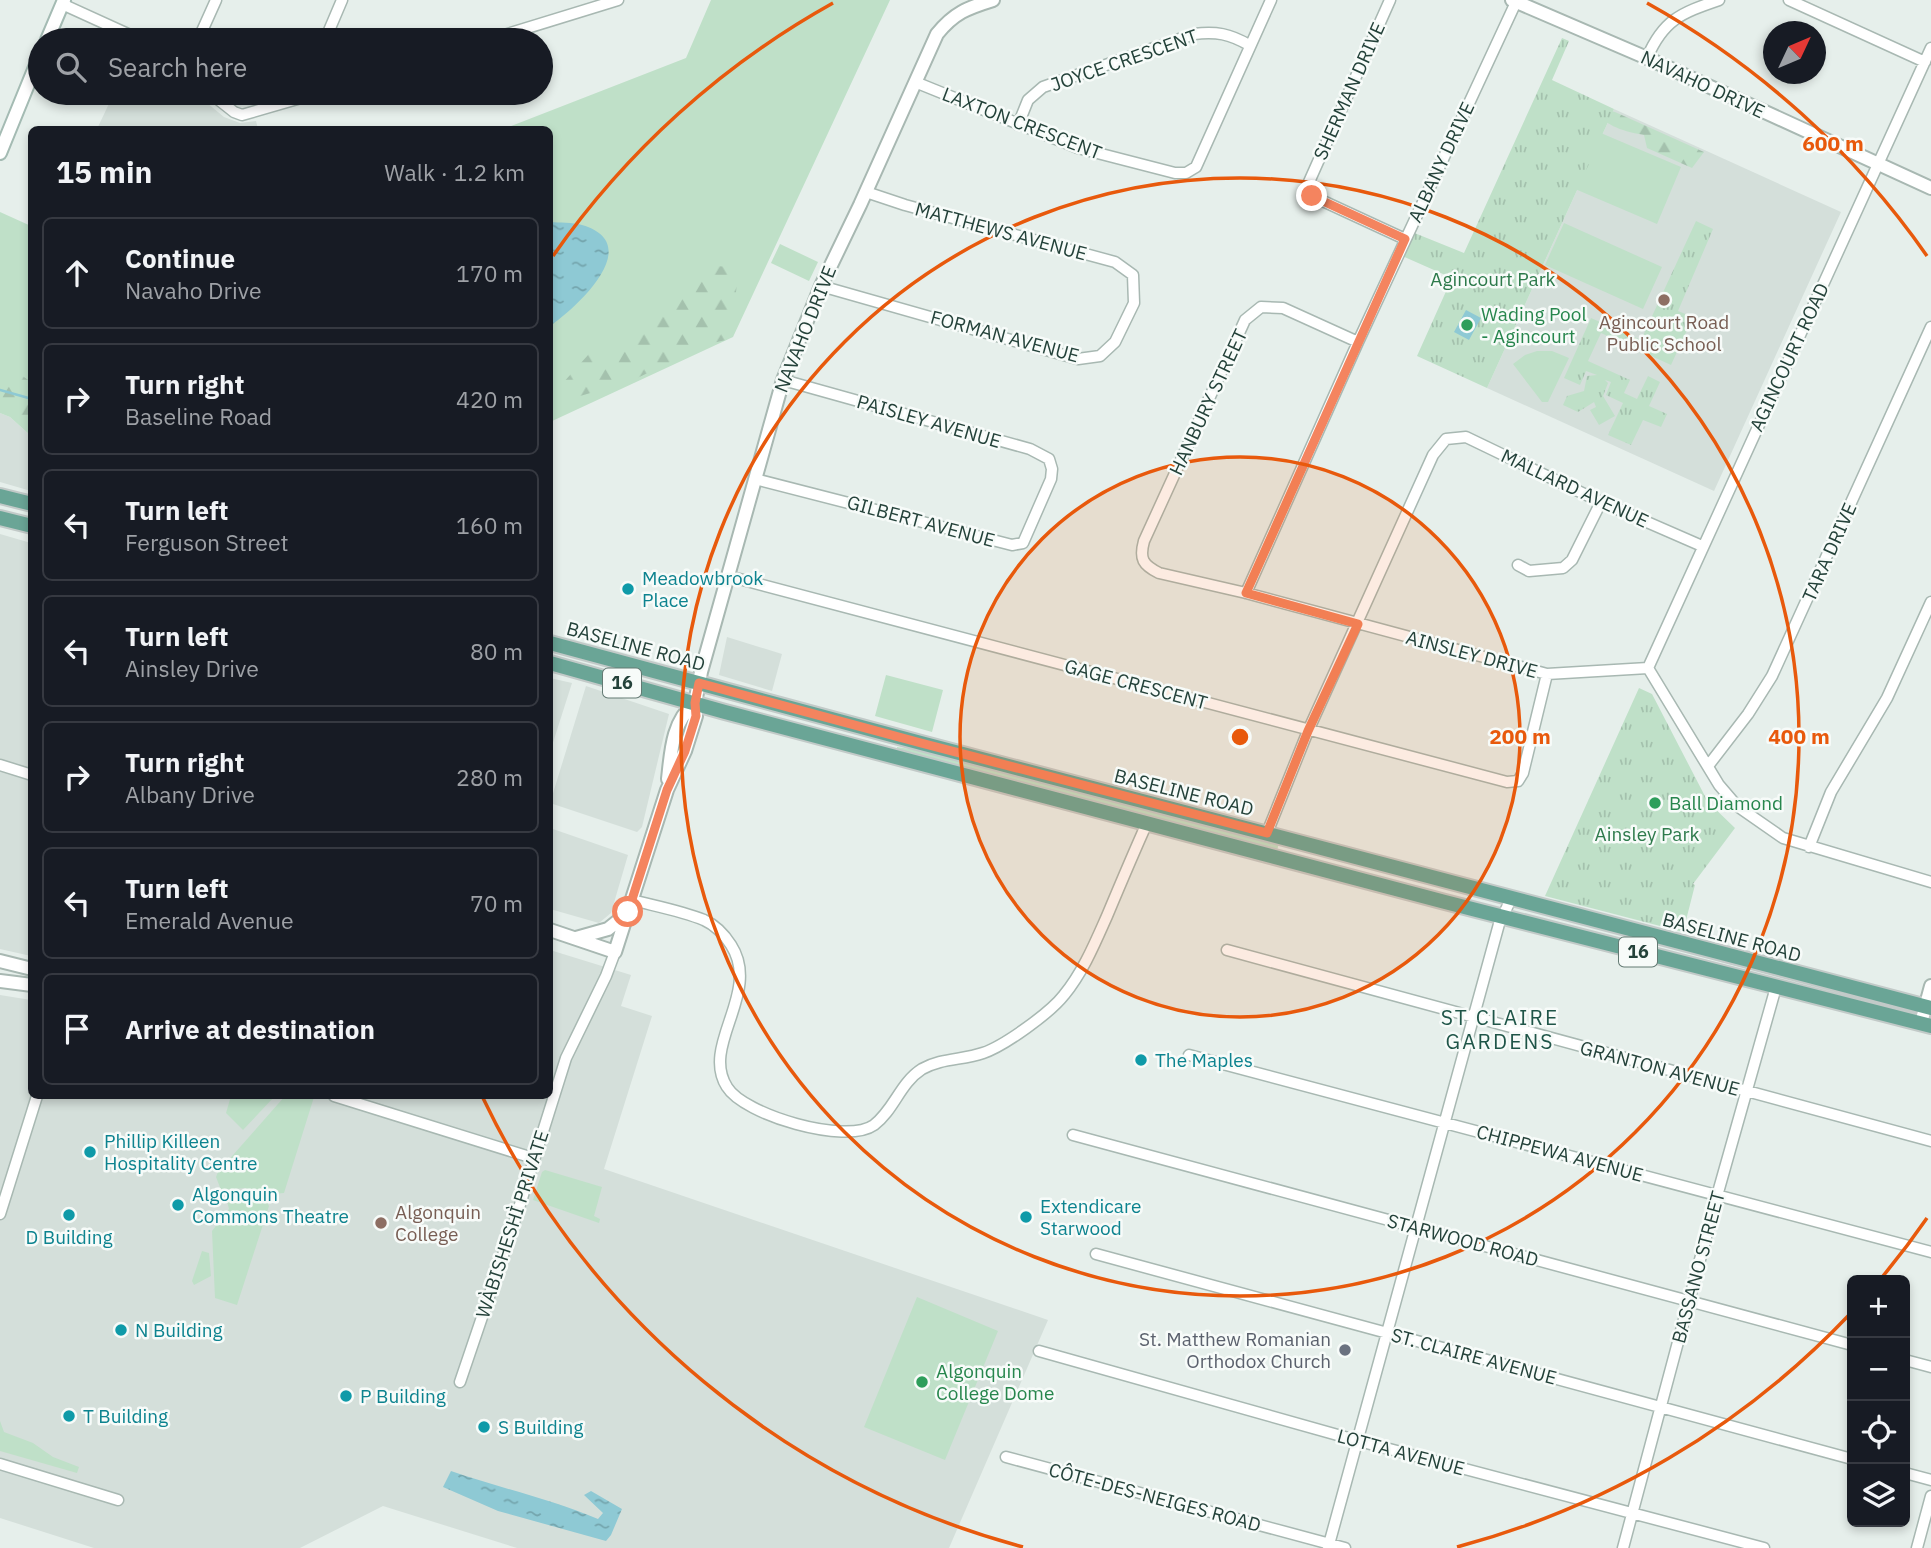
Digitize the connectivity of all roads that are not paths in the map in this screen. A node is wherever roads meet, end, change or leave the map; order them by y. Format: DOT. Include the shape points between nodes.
graph roads {
  1 [pos="216,0"];
  2 [pos="342,0"];
  3 [pos="618,0"];
  4 [pos="993,0"];
  5 [pos="1271,0"];
  6 [pos="1390,0"];
  7 [pos="1719,0"];
  8 [pos="1789,0"];
  9 [pos="1515,1"];
  10 [pos="63,2"];
  11 [pos="52,28"];
  12 [pos="116,28"];
  13 [pos="203,28"];
  14 [pos="330,28"];
  15 [pos="527,28"];
  16 [pos="1249,45"];
  17 [pos="1931,48"];
  18 [pos="1647,58"];
  19 [pos="1925,62"];
  20 [pos="28,82"];
  21 [pos="915,82"];
  22 [pos="225,105"];
  23 [pos="277,105"];
  24 [pos="1018,125"];
  25 [pos="1,143"];
  26 [pos="1877,164"];
  27 [pos="1931,188"];
  28 [pos="866,192"];
  29 [pos="1405,239"];
  30 [pos="1132,275"];
  31 [pos="821,286"];
  32 [pos="1931,327"];
  33 [pos="1358,342"];
  34 [pos="782,380"];
  35 [pos="755,479"];
  36 [pos="1049,483"];
  37 [pos="0,496"];
  38 [pos="1601,502"];
  39 [pos="28,503"];
  40 [pos="0,518"];
  41 [pos="28,525"];
  42 [pos="1702,546"];
  43 [pos="1142,561"];
  44 [pos="1518,565"];
  45 [pos="728,576"];
  46 [pos="1246,593"];
  47 [pos="1931,602"];
  48 [pos="1358,624"];
  49 [pos="553,644"];
  50 [pos="553,664"];
  51 [pos="1648,668"];
  52 [pos="1547,674"];
  53 [pos="699,683"];
  54 [pos="695,703"];
  55 [pos="1308,731"];
  56 [pos="0,765"];
  57 [pos="1708,766"];
  58 [pos="28,774"];
  59 [pos="1147,823"];
  60 [pos="1267,833"];
  61 [pos="1809,847"];
  62 [pos="1931,882"];
  63 [pos="1511,899"];
  64 [pos="630,906"];
  65 [pos="1501,917"];
  66 [pos="553,931"];
  67 [pos="575,938"];
  68 [pos="1227,950"];
  69 [pos="615,952"];
  70 [pos="0,961"];
  71 [pos="28,968"];
  72 [pos="0,981"];
  73 [pos="28,984"];
  74 [pos="1931,986"];
  75 [pos="1776,987"];
  76 [pos="1928,1008"];
  77 [pos="1473,1018"];
  78 [pos="1926,1025"];
  79 [pos="1189,1055"];
  80 [pos="1748,1091"];
  81 [pos="553,1097"];
  82 [pos="36,1099"];
  83 [pos="344,1099"];
  84 [pos="552,1099"];
  85 [pos="1446,1122"];
  86 [pos="1073,1135"];
  87 [pos="1931,1141"];
  88 [pos="533,1158"];
  89 [pos="1717,1196"];
  90 [pos="0,1214"];
  91 [pos="1417,1228"];
  92 [pos="1931,1252"];
  93 [pos="1096,1254"];
  94 [pos="1690,1300"];
  95 [pos="1386,1333"];
  96 [pos="1847,1344"];
  97 [pos="1039,1351"];
  98 [pos="1910,1361"];
  99 [pos="1931,1367"];
  100 [pos="460,1382"];
  101 [pos="1661,1406"];
  102 [pos="1359,1441"];
  103 [pos="1006,1457"];
  104 [pos="1847,1457"];
  105 [pos="0,1464"];
  106 [pos="1910,1474"];
  107 [pos="1931,1480"];
  108 [pos="1931,1496"];
  109 [pos="118,1500"];
  110 [pos="1632,1513"];
  111 [pos="1329,1546"];
  112 [pos="1345,1548"];
  113 [pos="1623,1548"];
  114 [pos="1764,1548"];
  115 [pos="1917,1548"];
  1 -- 13 [label="street"];
  2 -- 14 [label="street"];
  3 -- 15 [label="street"];
  4 -- 21 [label="street, NAVAHO DRIVE" via="951,18 937,34"];
  5 -- 16 [label="street, LAXTON CRESCENT"];
  6 -- 29 [label="street, SHERMAN DRIVE" via="1309,183 1312,196"];
  7 -- 18 [label="street" via="1673,21 1657,36"];
  8 -- 19 [label="street"];
  9 -- 18 [label="street, NAVAHO DRIVE"];
  9 -- 29 [label="street, ALBANY DRIVE"];
  10 -- 11 [label="street"];
  10 -- 12 [label="street"];
  16 -- 24 [label="street, JOYCE CRESCENT" via="1214,31 1194,34 1042,87 1028,100"];
  16 -- 24 [label="street, LAXTON CRESCENT" via="1196,167 1186,173 1078,148"];
  17 -- 19 [label="street, AGINCOURT ROAD"];
  18 -- 26 [label="street, NAVAHO DRIVE"];
  19 -- 26 [label="street, AGINCOURT ROAD"];
  20 -- 25 [label="street"];
  21 -- 24 [label="street, LAXTON CRESCENT"];
  21 -- 28 [label="street, NAVAHO DRIVE"];
  22 -- 23 [label="street" via="242,115"];
  26 -- 27 [label="street, NAVAHO DRIVE"];
  26 -- 42 [label="street, AGINCOURT ROAD"];
  28 -- 30 [label="street, MATTHEWS AVENUE" via="1115,262"];
  28 -- 31 [label="street, NAVAHO DRIVE"];
  29 -- 33 [label="street, ALBANY DRIVE"];
  30 -- 31 [label="street, FORMAN AVENUE" via="1134,303 1115,342 1100,356 1078,359"];
  31 -- 34 [label="street, NAVAHO DRIVE"];
  32 -- 57 [label="street, TARA DRIVE" via="1772,676"];
  33 -- 43 [label="street, HANBURY STREET" via="1283,307 1261,307 1245,320 1144,541"];
  33 -- 46 [label="street, ALBANY DRIVE"];
  34 -- 35 [label="street, NAVAHO DRIVE"];
  34 -- 36 [label="street, PAISLEY AVENUE" via="1030,449 1049,458"];
  35 -- 36 [label="street, GILBERT AVENUE" via="1012,545 1023,543"];
  35 -- 45 [label="street, NAVAHO DRIVE"];
  37 -- 39 [label="main road"];
  38 -- 42 [label="street, MALLARD AVENUE"];
  38 -- 44 [label="street" via="1572,560 1563,568 1529,571"];
  38 -- 48 [label="street, MALLARD AVENUE" via="1466,437 1446,439 1433,455"];
  40 -- 41 [label="main road"];
  42 -- 51 [label="street, AGINCOURT ROAD"];
  43 -- 46 [label="street, AINSLEY DRIVE" via="1159,573"];
  45 -- 53 [label="street, NAVAHO DRIVE"];
  45 -- 55 [label="street, GAGE CRESCENT"];
  46 -- 48 [label="street, AINSLEY DRIVE"];
  47 -- 61 [label="street" via="1888,698 1831,792"];
  48 -- 52 [label="street, AINSLEY DRIVE"];
  48 -- 55 [label="street"];
  49 -- 53 [label="main road, BASELINE ROAD / 16"];
  50 -- 54 [label="main road, BASELINE ROAD / 16"];
  51 -- 52 [label="street, AINSLEY DRIVE"];
  51 -- 57 [label="street"];
  52 -- 55 [label="street, GAGE CRESCENT" via="1524,773 1518,781 1507,782"];
  53 -- 54 [label="street, NAVAHO DRIVE"];
  53 -- 60 [label="main road, BASELINE ROAD / 16"];
  54 -- 59 [label="main road, BASELINE ROAD / 16"];
  54 -- 64 [label="street, NAVAHO DRIVE" via="682,713 672,744 667,790"];
  55 -- 60 [label="street"];
  56 -- 58 [label="street"];
  57 -- 61 [label="street" via="1737,807 1783,838"];
  59 -- 64 [label="street" via="1090,952 1072,985 1050,1010 985,1052 942,1060 921,1070 902,1086 875,1124 849,1132 790,1122 758,1110 727,1087 721,1048 738,993 741,972 735,951 719,930 704,920"];
  59 -- 65 [label="main road, BASELINE ROAD / 16"];
  60 -- 63 [label="main road, BASELINE ROAD / 16"];
  61 -- 62 [label="street"];
  63 -- 65 [label="street"];
  63 -- 76 [label="main road, BASELINE ROAD / 16"];
  64 -- 67 [label="street" via="608,929"];
  64 -- 69 [label="street, NAVAHO DRIVE"];
  65 -- 75 [label="main road, BASELINE ROAD / 16"];
  65 -- 77 [label="street"];
  66 -- 67 [label="street"];
  67 -- 69 [label="street"];
  68 -- 77 [label="street, GRANTON AVENUE"];
  69 -- 81 [label="street, WÀBISHESHÌ PRIVATE"];
  70 -- 71 [label="street"];
  72 -- 73 [label="street"];
  74 -- 76 [label="street"];
  75 -- 78 [label="main road, BASELINE ROAD / 16"];
  75 -- 80 [label="street, BASSANO STREET"];
  76 -- 78 [label="street"];
  77 -- 80 [label="street, GRANTON AVENUE"];
  77 -- 85 [label="street"];
  79 -- 85 [label="street, CHIPPEWA AVENUE"];
  80 -- 87 [label="street, GRANTON AVENUE"];
  80 -- 89 [label="street, BASSANO STREET"];
  82 -- 90 [label="street"];
  83 -- 88 [label="street"];
  84 -- 88 [label="street, WÀBISHESHÌ PRIVATE"];
  85 -- 89 [label="street, CHIPPEWA AVENUE"];
  85 -- 91 [label="street"];
  86 -- 91 [label="street, STARWOOD ROAD"];
  88 -- 100 [label="street, WÀBISHESHÌ PRIVATE"];
  89 -- 92 [label="street, CHIPPEWA AVENUE"];
  89 -- 94 [label="street, BASSANO STREET"];
  91 -- 94 [label="street, STARWOOD ROAD"];
  91 -- 95 [label="street"];
  93 -- 95 [label="street, ST. CLAIRE AVENUE"];
  94 -- 96 [label="street, STARWOOD ROAD"];
  94 -- 101 [label="street, BASSANO STREET"];
  95 -- 101 [label="street, ST. CLAIRE AVENUE"];
  95 -- 102 [label="street"];
  97 -- 102 [label="street, LOTTA AVENUE"];
  98 -- 99 [label="street"];
  101 -- 104 [label="street, ST. CLAIRE AVENUE"];
  101 -- 110 [label="street, BASSANO STREET"];
  102 -- 110 [label="street, LOTTA AVENUE"];
  102 -- 111 [label="street"];
  103 -- 111 [label="street, CÔTE-DES-NEIGES ROAD"];
  105 -- 109 [label="street"];
  106 -- 107 [label="street"];
  108 -- 115 [label="street"];
  110 -- 113 [label="street, BASSANO STREET"];
  110 -- 114 [label="street, LOTTA AVENUE"];
  111 -- 112 [label="street, CÔTE-DES-NEIGES ROAD"];
}
